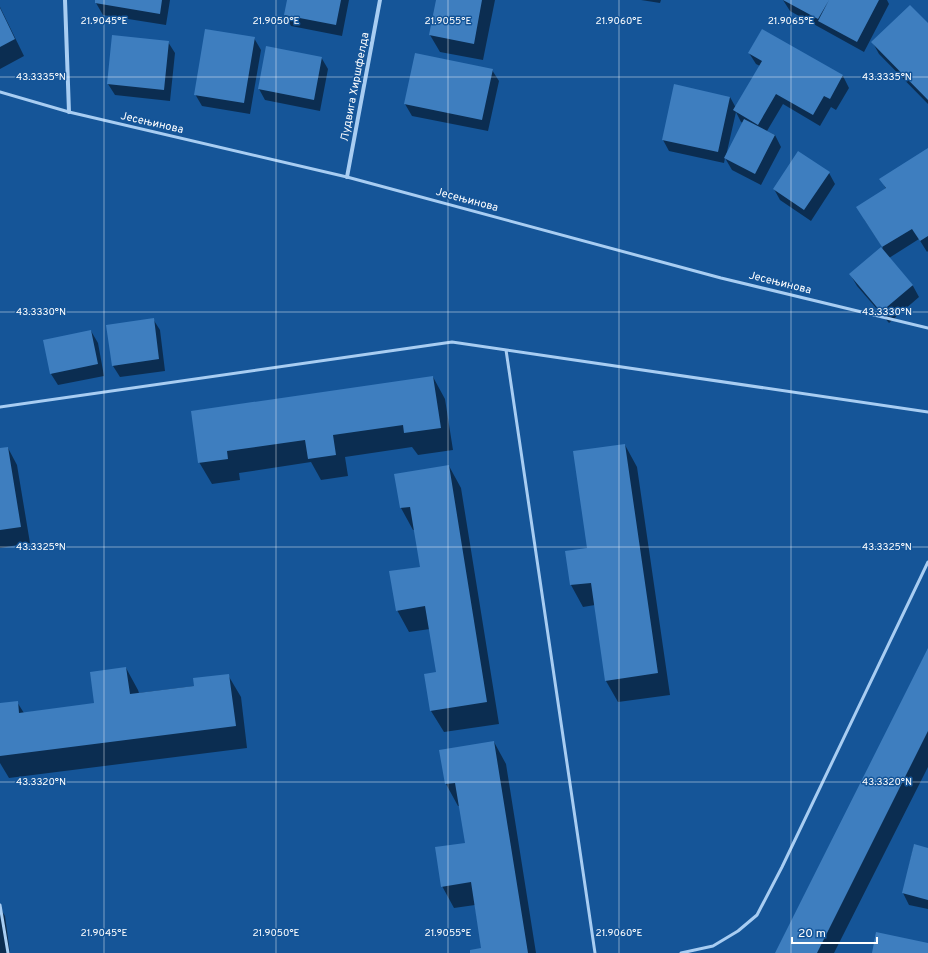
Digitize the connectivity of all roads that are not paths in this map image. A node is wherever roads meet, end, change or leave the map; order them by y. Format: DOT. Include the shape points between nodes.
graph roads {
  1 [pos="65,0"];
  2 [pos="380,0"];
  3 [pos="0,92"];
  4 [pos="69,112"];
  5 [pos="347,177"];
  6 [pos="928,328"];
  7 [pos="506,350"];
  8 [pos="0,407"];
  9 [pos="928,412"];
  10 [pos="928,562"];
  11 [pos="0,906"];
  12 [pos="8,953"];
  13 [pos="595,953"];
  14 [pos="681,953"];
  1 -- 4 [label="street"];
  2 -- 5 [label="street, Лудвига Хиршфелда"];
  3 -- 4 [label="lane, Јесењинова"];
  4 -- 5 [label="lane, Јесењинова"];
  5 -- 6 [label="lane, Јесењинова" via="721,278"];
  7 -- 8 [label="lane" via="452,342"];
  7 -- 9 [label="lane"];
  7 -- 13 [label="lane"];
  10 -- 14 [label="lane" via="782,867 756,914 738,931 713,946"];
  11 -- 12 [label="lane"];
}
